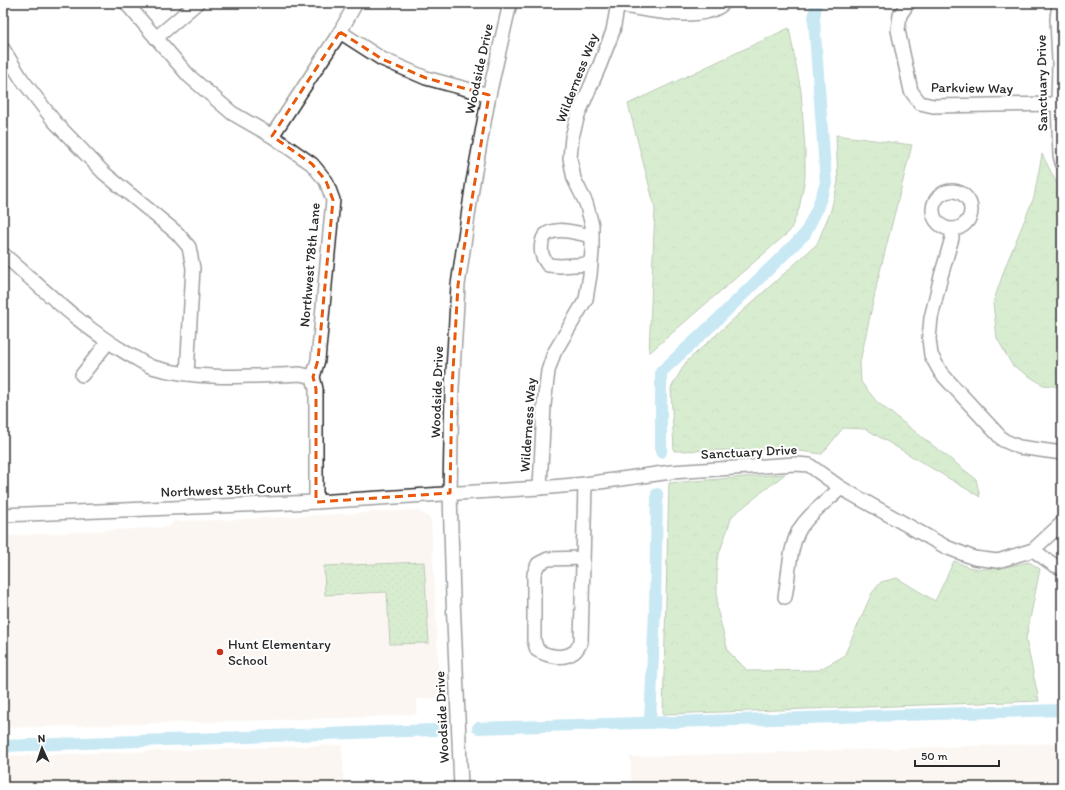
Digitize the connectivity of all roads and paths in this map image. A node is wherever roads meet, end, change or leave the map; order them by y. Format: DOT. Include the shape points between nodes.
graph roads {
  1 [pos="126,3"];
  2 [pos="197,3"];
  3 [pos="356,3"];
  4 [pos="510,3"];
  5 [pos="724,3"];
  6 [pos="908,3"];
  7 [pos="1059,3"];
  8 [pos="618,4"];
  9 [pos="340,32"];
  10 [pos="156,38"];
  11 [pos="3,49"];
  12 [pos="1061,62"];
  13 [pos="489,95"];
  14 [pos="1058,104"];
  15 [pos="272,136"];
  16 [pos="1062,163"];
  17 [pos="952,229"];
  18 [pos="592,236"];
  19 [pos="3,254"];
  20 [pos="591,264"];
  21 [pos="108,342"];
  22 [pos="187,374"];
  23 [pos="82,375"];
  24 [pos="312,377"];
  25 [pos="1062,453"];
  26 [pos="585,484"];
  27 [pos="540,488"];
  28 [pos="841,488"];
  29 [pos="450,493"];
  30 [pos="316,502"];
  31 [pos="3,515"];
  32 [pos="1062,523"];
  33 [pos="1033,550"];
  34 [pos="583,558"];
  35 [pos="1062,568"];
  36 [pos="785,597"];
  37 [pos="461,787"];
  1 -- 10 [label="street, Northwest 78th Lane"];
  2 -- 10 [label="street"];
  3 -- 9 [label="street"];
  4 -- 13 [label="street, Woodside Drive"];
  5 -- 8 [label="street" via="705,13 687,15"];
  6 -- 14 [label="street, Parkview Way" via="900,15 898,30 911,91 920,102 933,106"];
  7 -- 12 [label="street, Sanctuary Drive" via="1057,19"];
  8 -- 18 [label="street, Wilderness Way" via="613,31 578,115 572,137 570,158 574,179 586,203"];
  9 -- 13 [label="street" via="382,59 426,78"];
  9 -- 15 [label="street"];
  10 -- 15 [label="street, Northwest 78th Lane" via="189,76 232,112"];
  11 -- 22 [label="street" via="21,78 54,121 104,173 177,233 189,247 193,268"];
  12 -- 14 [label="street, Sanctuary Drive"];
  13 -- 29 [label="street, Woodside Drive" via="472,182 458,285 452,388"];
  14 -- 16 [label="street, Sanctuary Drive"];
  15 -- 24 [label="street, Northwest 78th Lane" via="312,164 326,182 333,200 318,360"];
  17 -- 25 [label="street" via="952,238 931,318 931,355 942,373 1003,440 1019,447"];
  18 -- 20 [label="street, Wilderness Way"];
  18 -- 20 [label="street" via="561,230 550,231 543,237 540,248 542,257 548,265"];
  19 -- 21 [label="street"];
  20 -- 27 [label="street, Wilderness Way" via="586,299 554,353 548,371"];
  21 -- 22 [label="street" via="151,366"];
  21 -- 23 [label="street"];
  22 -- 24 [label="street" via="218,377 300,374"];
  24 -- 30 [label="street, Northwest 78th Lane" via="316,389"];
  26 -- 27 [label="street, Sanctuary Drive"];
  26 -- 28 [label="street, Sanctuary Drive" via="671,472 795,464 809,465"];
  26 -- 34 [label="street"];
  27 -- 29 [label="street, Sanctuary Drive"];
  28 -- 33 [label="street, Sanctuary Drive" via="946,547 974,558 998,561"];
  28 -- 36 [label="street" via="801,527 794,543"];
  29 -- 30 [label="street, Northwest 35th Court"];
  29 -- 37 [label="street, Woodside Drive"];
  30 -- 31 [label="street, Northwest 35th Court"];
  32 -- 33 [label="street, Sanctuary Drive"];
  33 -- 35 [label="street"];
  34 -- 34 [label="street" via="581,642 575,652 566,656 547,656 537,650 534,640 534,574 538,564 548,559"];
}
